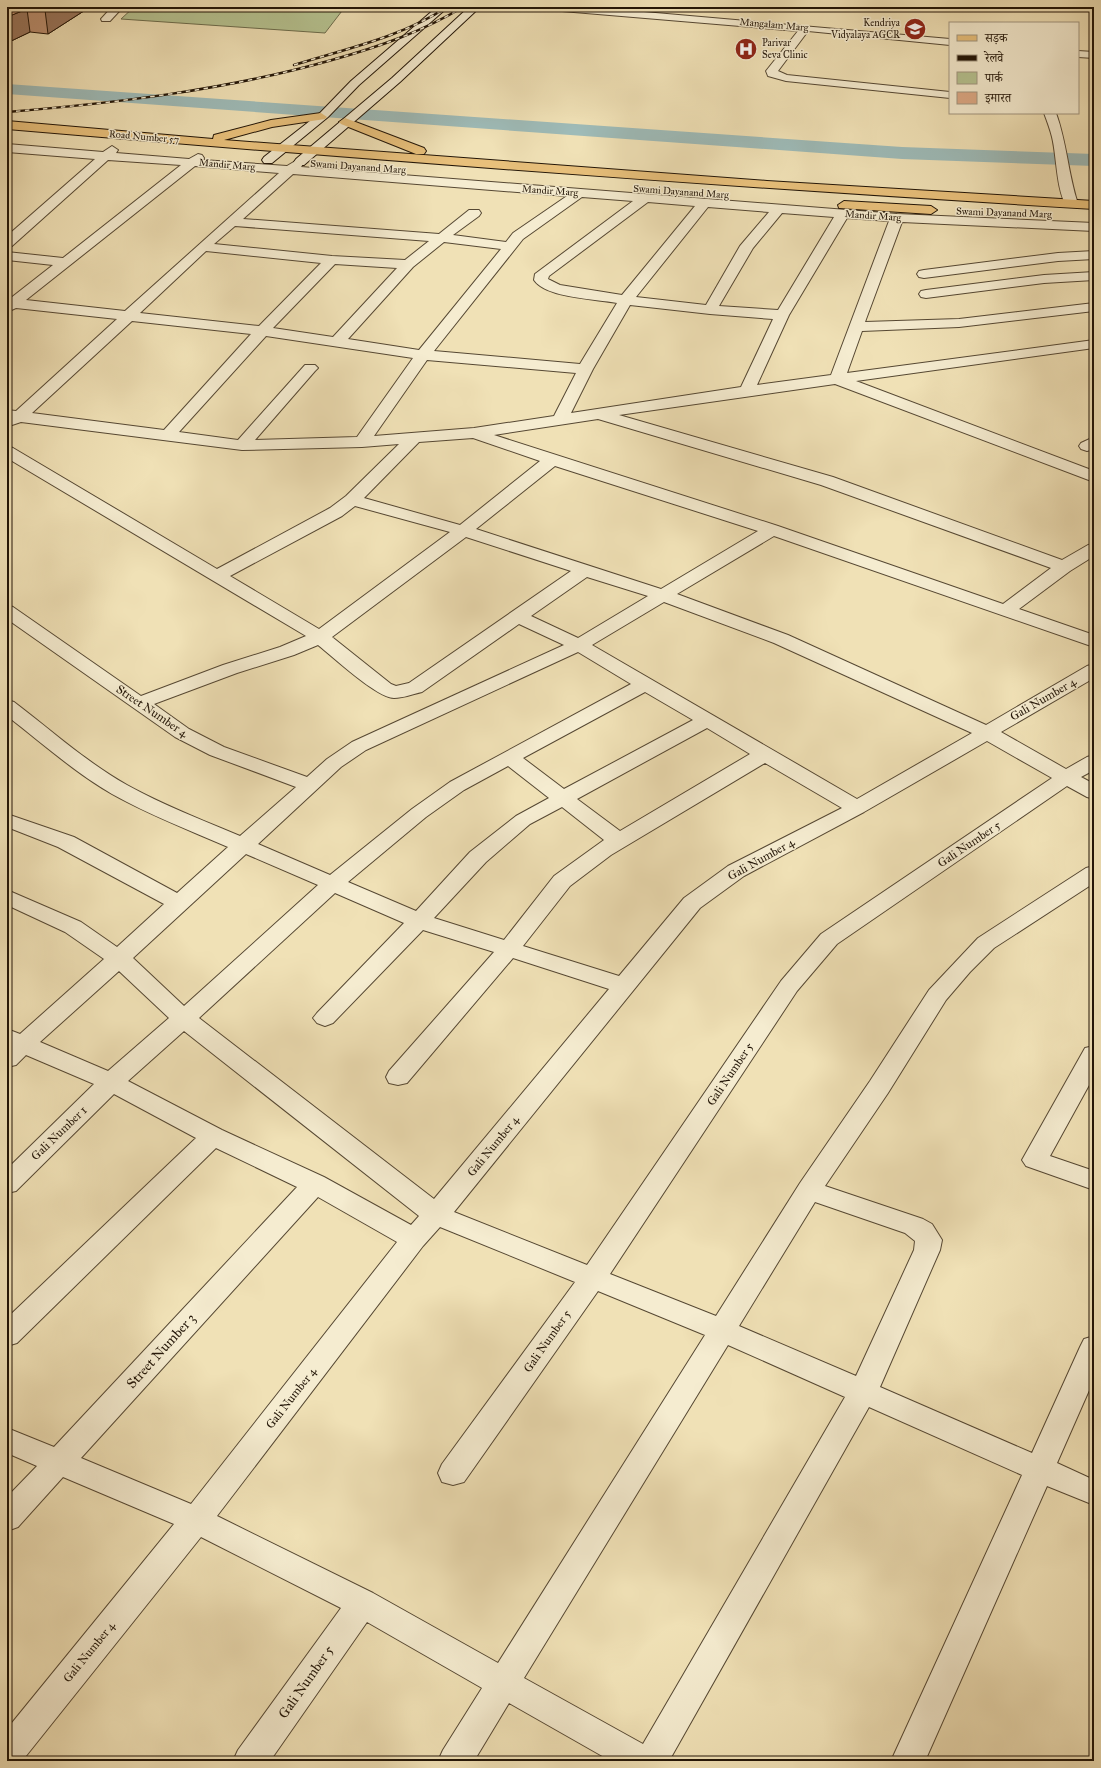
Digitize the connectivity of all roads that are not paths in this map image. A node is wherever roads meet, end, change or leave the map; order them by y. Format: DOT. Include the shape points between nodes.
graph roads {
  1 [pos="118,7"];
  2 [pos="443,7"];
  3 [pos="475,7"];
  4 [pos="550,7"];
  5 [pos="106,19"];
  6 [pos="806,28"];
  7 [pos="949,42"];
  8 [pos="1079,54"];
  9 [pos="1094,55"];
  10 [pos="949,95"];
  11 [pos="1050,114"];
  12 [pos="322,116"];
  13 [pos="345,122"];
  14 [pos="7,125"];
  15 [pos="7,139"];
  16 [pos="7,148"];
  17 [pos="282,148"];
  18 [pos="313,150"];
  19 [pos="110,152"];
  20 [pos="199,153"];
  21 [pos="268,160"];
  22 [pos="442,160"];
  23 [pos="295,166"];
  24 [pos="579,193"];
  25 [pos="646,198"];
  26 [pos="704,203"];
  27 [pos="1072,204"];
  28 [pos="1094,205"];
  29 [pos="779,208"];
  30 [pos="474,213"];
  31 [pos="843,213"];
  32 [pos="1094,216"];
  33 [pos="897,218"];
  34 [pos="231,222"];
  35 [pos="1094,227"];
  36 [pos="441,238"];
  37 [pos="7,243"];
  38 [pos="509,246"];
  39 [pos="203,247"];
  40 [pos="1094,255"];
  41 [pos="7,256"];
  42 [pos="332,260"];
  43 [pos="66,262"];
  44 [pos="408,264"];
  45 [pos="924,274"];
  46 [pos="1082,289"];
  47 [pos="926,294"];
  48 [pos="626,300"];
  49 [pos="10,306"];
  50 [pos="1094,307"];
  51 [pos="710,310"];
  52 [pos="782,315"];
  53 [pos="128,316"];
  54 [pos="856,327"];
  55 [pos="262,331"];
  56 [pos="338,341"];
  57 [pos="1094,344"];
  58 [pos="1061,348"];
  59 [pos="423,355"];
  60 [pos="1094,359"];
  61 [pos="310,368"];
  62 [pos="584,369"];
  63 [pos="837,379"];
  64 [pos="747,391"];
  65 [pos="598,414"];
  66 [pos="11,417"];
  67 [pos="560,420"];
  68 [pos="474,433"];
  69 [pos="167,436"];
  70 [pos="415,437"];
  71 [pos="362,442"];
  72 [pos="242,446"];
  73 [pos="7,451"];
  74 [pos="552,460"];
  75 [pos="1094,477"];
  76 [pos="352,500"];
  77 [pos="772,530"];
  78 [pos="464,531"];
  79 [pos="1094,549"];
  80 [pos="1064,567"];
  81 [pos="585,570"];
  82 [pos="217,576"];
  83 [pos="662,595"];
  84 [pos="7,611"];
  85 [pos="1005,611"];
  86 [pos="518,617"];
  87 [pos="320,637"];
  88 [pos="1094,642"];
  89 [pos="579,645"];
  90 [pos="1094,670"];
  91 [pos="645,684"];
  92 [pos="139,702"];
  93 [pos="7,706"];
  94 [pos="706,720"];
  95 [pos="986,732"];
  96 [pos="765,754"];
  97 [pos="510,758"];
  98 [pos="1094,761"];
  99 [pos="1067,777"];
  100 [pos="310,785"];
  101 [pos="1094,793"];
  102 [pos="562,798"];
  103 [pos="856,808"];
  104 [pos="7,820"];
  105 [pos="619,841"];
  106 [pos="242,846"];
  107 [pos="1094,873"];
  108 [pos="333,883"];
  109 [pos="7,897"];
  110 [pos="180,904"];
  111 [pos="419,921"];
  112 [pos="509,950"];
  113 [pos="120,959"];
  114 [pos="625,986"];
  115 [pos="183,1018"];
  116 [pos="325,1018"];
  117 [pos="12,1047"];
  118 [pos="1094,1054"];
  119 [pos="398,1077"];
  120 [pos="111,1082"];
  121 [pos="213,1136"];
  122 [pos="1094,1181"];
  123 [pos="7,1184"];
  124 [pos="315,1184"];
  125 [pos="809,1190"];
  126 [pos="436,1215"];
  127 [pos="414,1239"];
  128 [pos="592,1279"];
  129 [pos="722,1330"];
  130 [pos="7,1335"];
  131 [pos="1094,1347"];
  132 [pos="863,1392"];
  133 [pos="7,1440"];
  134 [pos="60,1462"];
  135 [pos="1038,1469"];
  136 [pos="453,1473"];
  137 [pos="1094,1493"];
  138 [pos="7,1518"];
  139 [pos="196,1520"];
  140 [pos="362,1603"];
  141 [pos="504,1682"];
  142 [pos="7,1754"];
  143 [pos="250,1761"];
  144 [pos="455,1761"];
  145 [pos="642,1761"];
  146 [pos="651,1761"];
  147 [pos="908,1761"];
  1 -- 5 [label="street"];
  2 -- 12 [label="street" via="355,83"];
  3 -- 13 [label="street" via="396,80"];
  4 -- 6 [label="street, Mangalam Marg"];
  6 -- 7 [label="street, Mangalam Marg"];
  6 -- 10 [label="street" via="772,74 786,78"];
  8 -- 9 [label="street"];
  11 -- 27 [label="street" via="1058,136"];
  12 -- 17 [label="street"];
  12 -- 20 [label="main road" via="271,124"];
  13 -- 18 [label="street"];
  13 -- 22 [label="main road"];
  14 -- 20 [label="main road, Road Number 57"];
  15 -- 19 [label="main road, Road Number 57"];
  16 -- 19 [label="street, Mandir Marg"];
  17 -- 18 [label="main road, Swami Dayanand Marg"];
  17 -- 20 [label="main road, Road Number 57"];
  17 -- 21 [label="street"];
  18 -- 22 [label="main road, Swami Dayanand Marg"];
  18 -- 23 [label="street"];
  19 -- 20 [label="street, Mandir Marg"];
  19 -- 37 [label="street"];
  20 -- 21 [label="main road, Road Number 57"];
  20 -- 23 [label="street, Mandir Marg"];
  20 -- 43 [label="street"];
  21 -- 23 [label="main road, Swami Dayanand Marg"];
  22 -- 27 [label="main road, Swami Dayanand Marg" via="767,185"];
  23 -- 24 [label="street, Mandir Marg"];
  23 -- 32 [label="main road, Swami Dayanand Marg" via="889,208"];
  23 -- 34 [label="street"];
  24 -- 25 [label="street, Mandir Marg"];
  24 -- 38 [label="street" via="535,222"];
  25 -- 26 [label="street, Mandir Marg"];
  25 -- 48 [label="street" via="542,274 541,280 546,285"];
  26 -- 29 [label="street, Mandir Marg"];
  26 -- 48 [label="street"];
  27 -- 28 [label="main road, Swami Dayanand Marg"];
  29 -- 31 [label="street, Mandir Marg"];
  29 -- 51 [label="street" via="747,246"];
  30 -- 36 [label="street"];
  31 -- 33 [label="street, Mandir Marg"];
  31 -- 52 [label="street"];
  33 -- 35 [label="street, Mandir Marg"];
  33 -- 54 [label="street"];
  34 -- 36 [label="street"];
  34 -- 39 [label="street"];
  36 -- 38 [label="street"];
  36 -- 44 [label="street"];
  38 -- 59 [label="street"];
  39 -- 42 [label="street"];
  39 -- 53 [label="street"];
  40 -- 45 [label="street" via="1058,257"];
  41 -- 43 [label="street"];
  42 -- 44 [label="street"];
  42 -- 55 [label="street"];
  43 -- 49 [label="street"];
  44 -- 56 [label="street"];
  46 -- 47 [label="street" via="1044,279"];
  46 -- 50 [label="street"];
  46 -- 54 [label="street" via="959,323"];
  48 -- 51 [label="street"];
  48 -- 62 [label="street"];
  49 -- 53 [label="street"];
  51 -- 52 [label="street"];
  52 -- 64 [label="street"];
  53 -- 55 [label="street"];
  53 -- 66 [label="street"];
  54 -- 63 [label="street"];
  55 -- 56 [label="street"];
  55 -- 69 [label="street"];
  56 -- 59 [label="street"];
  57 -- 58 [label="street"];
  58 -- 60 [label="street"];
  58 -- 63 [label="street"];
  59 -- 62 [label="street"];
  59 -- 71 [label="street"];
  61 -- 72 [label="street"];
  62 -- 67 [label="street"];
  63 -- 64 [label="street"];
  63 -- 75 [label="street"];
  64 -- 65 [label="street"];
  65 -- 67 [label="street"];
  65 -- 80 [label="street" via="827,481"];
  66 -- 69 [label="street"];
  67 -- 68 [label="street"];
  68 -- 70 [label="street"];
  68 -- 74 [label="street"];
  69 -- 72 [label="street"];
  70 -- 71 [label="street"];
  70 -- 76 [label="street"];
  71 -- 72 [label="street"];
  73 -- 82 [label="street"];
  74 -- 77 [label="street"];
  74 -- 78 [label="street"];
  76 -- 78 [label="street"];
  76 -- 82 [label="street" via="319,523"];
  77 -- 83 [label="street"];
  77 -- 85 [label="street"];
  78 -- 81 [label="street"];
  78 -- 87 [label="street"];
  79 -- 80 [label="street"];
  80 -- 85 [label="street"];
  81 -- 83 [label="street"];
  81 -- 86 [label="street"];
  82 -- 87 [label="street"];
  83 -- 89 [label="street"];
  83 -- 95 [label="street" via="781,639"];
  84 -- 92 [label="street, Street Number 4"];
  85 -- 88 [label="street"];
  86 -- 87 [label="street" via="415,688 401,692 384,688"];
  86 -- 89 [label="street"];
  87 -- 92 [label="street" via="287,651"];
  89 -- 91 [label="street"];
  89 -- 100 [label="street" via="359,746 334,763"];
  90 -- 95 [label="street, Gali Number 4"];
  91 -- 94 [label="street"];
  91 -- 97 [label="street, Gali Number 1"];
  92 -- 100 [label="street, Street Number 4" via="182,733 217,751"];
  93 -- 106 [label="street" via="87,768 119,789"];
  94 -- 96 [label="street"];
  94 -- 102 [label="street"];
  95 -- 99 [label="street"];
  95 -- 103 [label="street, Gali Number 4"];
  96 -- 103 [label="street"];
  96 -- 105 [label="street"];
  97 -- 102 [label="street"];
  97 -- 108 [label="street, Gali Number 1" via="440,798"];
  98 -- 99 [label="street, Gali Number 5"];
  99 -- 101 [label="street"];
  99 -- 128 [label="street, Gali Number 5" via="829,939 789,986"];
  100 -- 106 [label="street"];
  102 -- 105 [label="street"];
  102 -- 111 [label="street" via="523,820 478,856"];
  103 -- 114 [label="street, Gali Number 4" via="736,871 692,903"];
  104 -- 110 [label="street" via="66,842"];
  105 -- 112 [label="street" via="588,860 562,881"];
  106 -- 108 [label="street"];
  106 -- 110 [label="street"];
  107 -- 125 [label="street" via="986,944 962,967 937,995"];
  108 -- 111 [label="street"];
  108 -- 115 [label="street, Gali Number 1" via="233,976"];
  109 -- 113 [label="street" via="73,927"];
  110 -- 113 [label="street"];
  111 -- 112 [label="street"];
  111 -- 116 [label="street"];
  112 -- 114 [label="street"];
  112 -- 119 [label="street"];
  113 -- 115 [label="street"];
  113 -- 117 [label="street"];
  114 -- 126 [label="street, Gali Number 4"];
  115 -- 120 [label="street, Gali Number 1"];
  115 -- 126 [label="street"];
  117 -- 120 [label="street"];
  118 -- 122 [label="street" via="1035,1160"];
  120 -- 121 [label="street"];
  120 -- 123 [label="street, Gali Number 1"];
  121 -- 124 [label="street"];
  121 -- 130 [label="street"];
  124 -- 127 [label="street"];
  124 -- 134 [label="street, Street Number 3"];
  125 -- 129 [label="street"];
  125 -- 132 [label="street" via="914,1226 929,1240 927,1250"];
  126 -- 127 [label="street, Gali Number 4"];
  126 -- 128 [label="street"];
  127 -- 139 [label="street, Gali Number 4"];
  128 -- 129 [label="street"];
  128 -- 136 [label="street, Gali Number 5"];
  129 -- 132 [label="street"];
  129 -- 141 [label="street"];
  131 -- 135 [label="street"];
  132 -- 135 [label="street"];
  132 -- 146 [label="street"];
  133 -- 134 [label="street"];
  134 -- 138 [label="street, Street Number 3"];
  134 -- 139 [label="street"];
  135 -- 137 [label="street"];
  135 -- 147 [label="street"];
  139 -- 140 [label="street"];
  139 -- 142 [label="street, Gali Number 4"];
  140 -- 141 [label="street"];
  140 -- 143 [label="street, Gali Number 5"];
  141 -- 144 [label="street"];
  141 -- 145 [label="street"];
}
